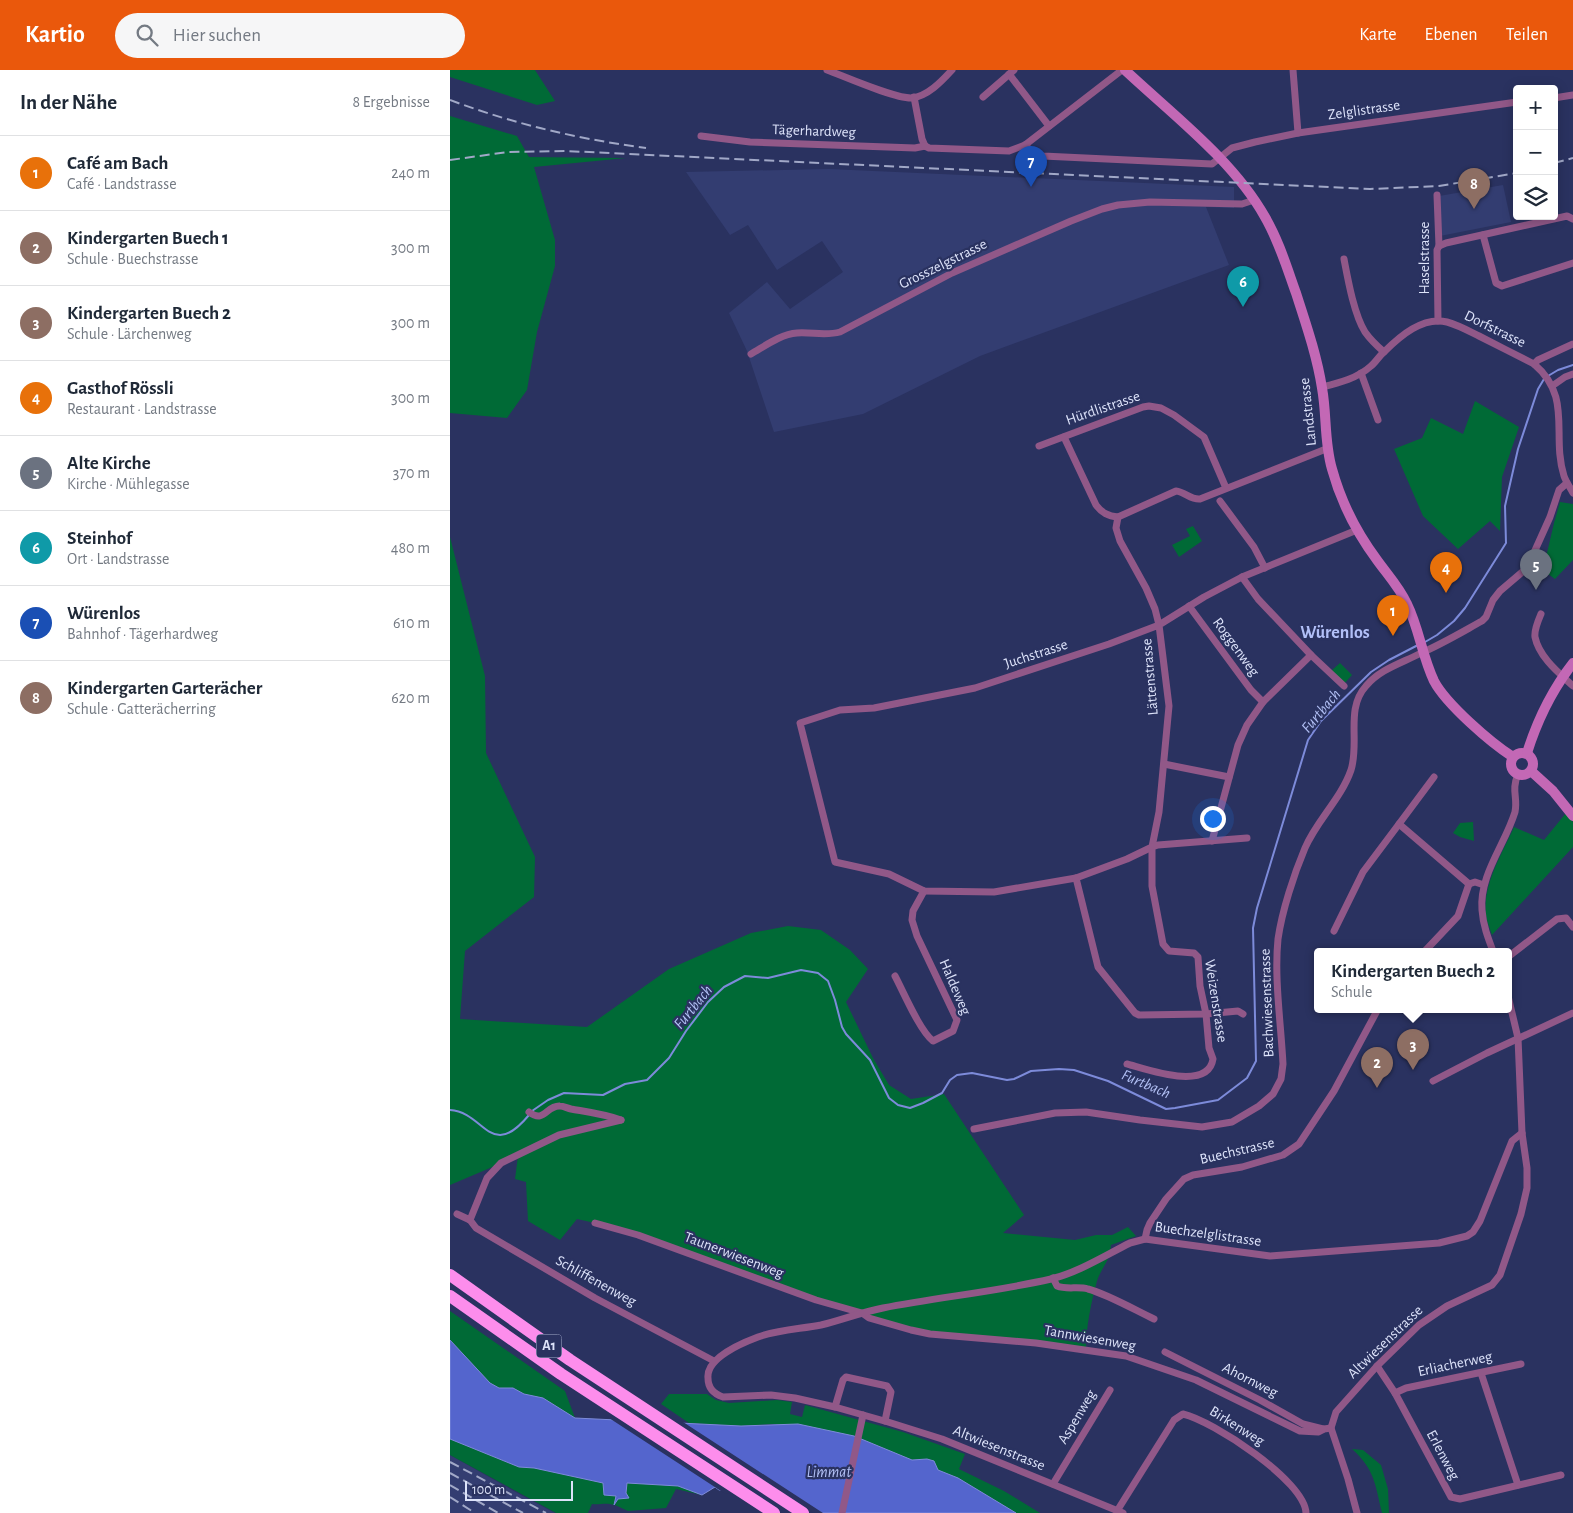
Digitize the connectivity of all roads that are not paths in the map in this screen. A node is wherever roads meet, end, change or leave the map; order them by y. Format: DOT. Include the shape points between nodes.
graph roads {
  1 [pos="827,70"];
  2 [pos="952,70"];
  3 [pos="1123,70"];
  4 [pos="1292,70"];
  5 [pos="1011,72"];
  6 [pos="1573,95"];
  7 [pos="914,97"];
  8 [pos="983,97"];
  9 [pos="1558,97"];
  10 [pos="1513,103"];
  11 [pos="1049,126"];
  12 [pos="1298,133"];
  13 [pos="701,136"];
  14 [pos="1025,145"];
  15 [pos="925,146"];
  16 [pos="1219,157"];
  17 [pos="1437,195"];
  18 [pos="1254,200"];
  19 [pos="1573,219"];
  20 [pos="1483,235"];
  21 [pos="1439,246"];
  22 [pos="1344,259"];
  23 [pos="1573,263"];
  24 [pos="1438,320"];
  25 [pos="1573,344"];
  26 [pos="1384,352"];
  27 [pos="751,354"];
  28 [pos="1534,364"];
  29 [pos="1361,373"];
  30 [pos="1573,374"];
  31 [pos="1553,382"];
  32 [pos="1322,387"];
  33 [pos="1378,420"];
  34 [pos="1064,437"];
  35 [pos="1039,446"];
  36 [pos="1326,449"];
  37 [pos="1567,483"];
  38 [pos="1226,488"];
  39 [pos="1573,493"];
  40 [pos="1220,502"];
  41 [pos="1118,517"];
  42 [pos="1357,530"];
  43 [pos="1265,568"];
  44 [pos="1242,577"];
  45 [pos="1188,606"];
  46 [pos="1541,614"];
  47 [pos="1159,625"];
  48 [pos="1424,647"];
  49 [pos="1311,655"];
  50 [pos="1573,663"];
  51 [pos="1562,676"];
  52 [pos="1344,686"];
  53 [pos="1573,686"];
  54 [pos="1263,702"];
  55 [pos="1527,753"];
  56 [pos="1513,757"];
  57 [pos="1164,764"];
  58 [pos="1531,771"];
  59 [pos="1518,774"];
  60 [pos="1229,777"];
  61 [pos="1434,777"];
  62 [pos="1573,816"];
  63 [pos="1399,824"];
  64 [pos="1247,838"];
  65 [pos="1212,841"];
  66 [pos="1152,847"];
  67 [pos="1076,878"];
  68 [pos="1469,884"];
  69 [pos="1484,884"];
  70 [pos="924,891"];
  71 [pos="1573,927"];
  72 [pos="1334,931"];
  73 [pos="1428,948"];
  74 [pos="1491,948"];
  75 [pos="1512,953"];
  76 [pos="895,976"];
  77 [pos="1376,1013"];
  78 [pos="1512,1013"];
  79 [pos="1206,1014"];
  80 [pos="1244,1014"];
  81 [pos="1573,1014"];
  82 [pos="1518,1038"];
  83 [pos="1127,1064"];
  84 [pos="1434,1081"];
  85 [pos="531,1114"];
  86 [pos="974,1129"];
  87 [pos="1522,1133"];
  88 [pos="457,1214"];
  89 [pos="470,1220"];
  90 [pos="595,1224"];
  91 [pos="1145,1240"];
  92 [pos="450,1275"];
  93 [pos="1053,1278"];
  94 [pos="450,1296"];
  95 [pos="862,1313"];
  96 [pos="1154,1319"];
  97 [pos="1165,1352"];
  98 [pos="714,1361"];
  99 [pos="1521,1364"];
  100 [pos="1377,1366"];
  101 [pos="1481,1373"];
  102 [pos="1110,1390"];
  103 [pos="1395,1393"];
  104 [pos="835,1407"];
  105 [pos="863,1415"];
  106 [pos="885,1421"];
  107 [pos="1327,1429"];
  108 [pos="1561,1475"];
  109 [pos="1053,1484"];
  110 [pos="1518,1485"];
  111 [pos="773,1512"];
  112 [pos="1120,1512"];
  113 [pos="803,1513"];
  114 [pos="842,1513"];
  115 [pos="1306,1513"];
  116 [pos="1357,1513"];
  1 -- 7 [label="street" via="894,94"];
  2 -- 7 [label="street" via="938,85"];
  3 -- 11 [label="street"];
  3 -- 16 [label="main road, Landstrasse"];
  4 -- 12 [label="street"];
  5 -- 8 [label="street"];
  5 -- 11 [label="street"];
  6 -- 9 [label="street"];
  7 -- 15 [label="street"];
  10 -- 12 [label="street, Zelglistrasse"];
  11 -- 14 [label="street"];
  12 -- 16 [label="street, Zelglistrasse" via="1232,148"];
  13 -- 15 [label="street, Tägerhardweg" via="770,143"];
  14 -- 15 [label="street, Tägerhardweg" via="1009,151"];
  14 -- 16 [label="street" via="1033,153 1044,156 1203,164 1212,164"];
  16 -- 18 [label="main road, Landstrasse"];
  17 -- 21 [label="street, Haselstrasse"];
  18 -- 27 [label="street, Grosszelgstrasse" via="1242,204 1150,202 1118,205 1070,221 928,284 840,332 796,333 780,337"];
  18 -- 32 [label="main road, Landstrasse" via="1266,219 1288,271 1307,326"];
  19 -- 20 [label="street" via="1567,216"];
  20 -- 21 [label="street"];
  20 -- 23 [label="street" via="1496,283 1502,286"];
  21 -- 24 [label="street, Haselstrasse"];
  22 -- 26 [label="street" via="1362,327"];
  24 -- 26 [label="street" via="1412,329"];
  24 -- 28 [label="street, Dorfstrasse" via="1461,327"];
  25 -- 28 [label="street"];
  26 -- 29 [label="street"];
  28 -- 31 [label="street, Dorfstrasse"];
  29 -- 32 [label="street"];
  29 -- 33 [label="street"];
  30 -- 31 [label="street"];
  31 -- 37 [label="street, Dorfstrasse" via="1561,394 1565,414 1562,461"];
  32 -- 36 [label="main road, Landstrasse"];
  34 -- 35 [label="street, Hürdlistrasse"];
  34 -- 38 [label="street, Hürdlistrasse" via="1142,407 1161,408 1204,437"];
  34 -- 41 [label="street" via="1096,505 1101,512"];
  36 -- 38 [label="street"];
  36 -- 42 [label="main road, Landstrasse"];
  37 -- 39 [label="street, Dorfstrasse"];
  37 -- 48 [label="street, Bachwiesenstrasse" via="1559,490 1528,568 1500,591 1486,617"];
  38 -- 41 [label="street" via="1200,499 1172,492"];
  40 -- 43 [label="street" via="1254,547"];
  41 -- 47 [label="street, Lättenstrasse" via="1116,528 1120,541 1151,599"];
  42 -- 43 [label="street, Juchstrasse"];
  42 -- 48 [label="main road, Landstrasse" via="1407,603"];
  43 -- 44 [label="street, Juchstrasse"];
  44 -- 45 [label="street, Juchstrasse"];
  44 -- 49 [label="street" via="1258,599"];
  45 -- 47 [label="street, Juchstrasse"];
  45 -- 54 [label="street, Roggenweg" via="1250,690"];
  46 -- 51 [label="street" via="1535,638 1545,658"];
  47 -- 57 [label="street, Lättenstrasse" via="1169,706"];
  47 -- 70 [label="street, Juchstrasse" via="975,688 874,708 840,710 800,723 835,862 879,871"];
  48 -- 56 [label="main road, Landstrasse" via="1440,690 1469,722"];
  48 -- 86 [label="street, Bachwiesenstrasse" via="1370,681 1361,692 1355,708 1351,769 1335,802 1305,846 1298,865 1278,938 1283,1064 1273,1094 1232,1122 1202,1127 1086,1112 1055,1113"];
  49 -- 52 [label="street"];
  49 -- 54 [label="street"];
  50 -- 51 [label="main road"];
  51 -- 53 [label="street"];
  51 -- 55 [label="main road" via="1544,709"];
  54 -- 60 [label="street" via="1241,738"];
  55 -- 56 [label="main road"];
  55 -- 58 [label="main road" via="1534,761"];
  56 -- 59 [label="main road" via="1512,769"];
  57 -- 60 [label="street"];
  57 -- 66 [label="street, Lättenstrasse"];
  58 -- 59 [label="main road"];
  58 -- 62 [label="main road"];
  59 -- 69 [label="street" via="1514,786 1515,812"];
  60 -- 65 [label="street"];
  61 -- 63 [label="street"];
  63 -- 68 [label="street"];
  63 -- 72 [label="street" via="1363,872"];
  64 -- 65 [label="street"];
  65 -- 66 [label="street"];
  66 -- 67 [label="street" via="1127,860"];
  66 -- 79 [label="street, Weizenstrasse" via="1152,886 1163,944 1169,951 1194,953 1198,957"];
  67 -- 70 [label="street" via="994,892"];
  67 -- 79 [label="street" via="1098,967 1135,1013"];
  68 -- 69 [label="street"];
  68 -- 73 [label="street" via="1458,916"];
  69 -- 74 [label="street" via="1483,923"];
  70 -- 76 [label="street, Haldeweg" via="913,911 912,920 957,1020 953,1031 933,1041 930,1039"];
  71 -- 75 [label="street" via="1566,918 1558,919"];
  77 -- 91 [label="street, Buechstrasse" via="1334,1091 1300,1144 1283,1155 1184,1179 1150,1223"];
  78 -- 82 [label="street"];
  79 -- 80 [label="street" via="1238,1011"];
  79 -- 83 [label="street, Weizenstrasse" via="1213,1059 1210,1067 1201,1074 1182,1078"];
  81 -- 82 [label="street"];
  82 -- 84 [label="street"];
  82 -- 87 [label="street"];
  85 -- 89 [label="street" via="539,1116 561,1106 621,1120 559,1135 501,1163 491,1173"];
  87 -- 91 [label="street, Buechzelglistrasse" via="1512,1141 1480,1221 1467,1236 1439,1243 1270,1256"];
  87 -- 100 [label="street, Altwiesenstrasse" via="1528,1168 1527,1188 1500,1276 1492,1285 1426,1319"];
  88 -- 89 [label="street, Schliffenenweg"];
  89 -- 98 [label="street, Schliffenenweg" via="476,1228 595,1298"];
  90 -- 95 [label="street, Taunerwiesenweg" via="638,1235 816,1300"];
  91 -- 93 [label="street, Buechzelglistrasse" via="1130,1243 1090,1264"];
  92 -- 113 [label="highway, A1" via="538,1339"];
  93 -- 95 [label="street, Buechzelglistrasse"];
  93 -- 96 [label="street" via="1056,1286 1091,1290"];
  94 -- 111 [label="highway, A1" via="616,1411"];
  95 -- 98 [label="street, Buechzelglistrasse" via="757,1338"];
  95 -- 107 [label="street, Tannwiesenweg" via="875,1320 930,1334 1036,1343 1126,1356 1196,1380 1300,1431"];
  97 -- 107 [label="street, Ahornweg" via="1303,1424"];
  98 -- 104 [label="street" via="708,1370 708,1383 723,1397 779,1395"];
  99 -- 101 [label="street, Erliacherweg"];
  100 -- 103 [label="street, Erlenweg"];
  100 -- 107 [label="street, Altwiesenstrasse" via="1339,1408"];
  101 -- 103 [label="street, Erliacherweg"];
  101 -- 110 [label="street"];
  102 -- 109 [label="street, Aspenweg"];
  103 -- 110 [label="street, Erlenweg" via="1451,1497 1460,1499"];
  104 -- 105 [label="street"];
  104 -- 106 [label="street" via="846,1376 887,1386 891,1392"];
  105 -- 106 [label="street, Altwiesenstrasse"];
  105 -- 114 [label="street"];
  106 -- 109 [label="street, Altwiesenstrasse" via="942,1439"];
  107 -- 116 [label="street" via="1348,1479"];
  108 -- 110 [label="street, Erlenweg"];
  109 -- 112 [label="street, Altwiesenstrasse"];
  112 -- 115 [label="street, Birkenweg" via="1174,1420 1183,1414 1194,1416 1264,1460 1299,1494"];
}
